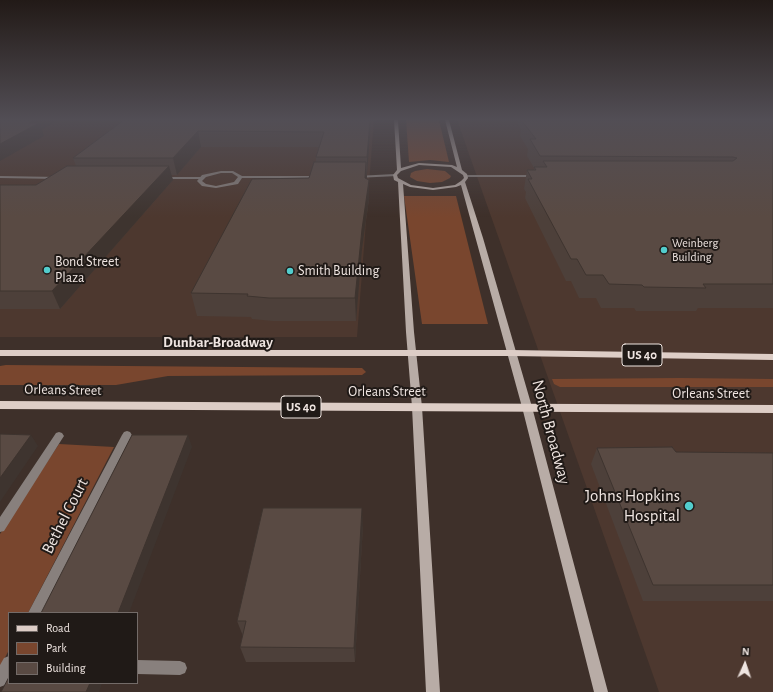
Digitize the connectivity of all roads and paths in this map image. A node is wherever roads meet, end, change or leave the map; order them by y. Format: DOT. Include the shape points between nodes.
graph roads {
  1 [pos="398,152"];
  2 [pos="455,152"];
  3 [pos="399,170"];
  4 [pos="460,170"];
  5 [pos="395,175"];
  6 [pos="545,176"];
  7 [pos="0,177"];
  8 [pos="241,177"];
  9 [pos="327,177"];
  10 [pos="349,177"];
  11 [pos="62,178"];
  12 [pos="154,178"];
  13 [pos="201,178"];
  14 [pos="464,179"];
  15 [pos="400,182"];
  16 [pos="0,353"];
  17 [pos="411,353"];
  18 [pos="511,353"];
  19 [pos="773,356"];
  20 [pos="0,405"];
  21 [pos="417,407"];
  22 [pos="527,407"];
  23 [pos="773,409"];
  24 [pos="127,435"];
  25 [pos="60,436"];
  26 [pos="0,527"];
  27 [pos="36,612"];
  28 [pos="8,665"];
  29 [pos="138,667"];
  30 [pos="180,668"];
  31 [pos="0,680"];
  32 [pos="433,692"];
  33 [pos="601,692"];
  1 -- 3 [label="main road"];
  2 -- 4 [label="main road"];
  3 -- 4 [label="main road" via="410,165 430,163"];
  3 -- 5 [label="main road"];
  4 -- 14 [label="main road"];
  5 -- 10 [label="street"];
  5 -- 15 [label="main road"];
  6 -- 14 [label="street"];
  7 -- 11 [label="street"];
  8 -- 9 [label="street"];
  8 -- 13 [label="street" via="233,172 221,172"];
  8 -- 13 [label="street" via="231,185 216,187 200,183"];
  12 -- 13 [label="street"];
  14 -- 15 [label="main road" via="456,186 433,189"];
  14 -- 18 [label="main road, North Broadway"];
  15 -- 17 [label="main road"];
  16 -- 17 [label="main road, US 40"];
  17 -- 18 [label="main road, US 40"];
  17 -- 21 [label="main road"];
  18 -- 19 [label="main road, US 40"];
  18 -- 22 [label="main road, North Broadway"];
  20 -- 21 [label="main road, Orleans Street / US 40"];
  21 -- 22 [label="main road, Orleans Street / US 40"];
  21 -- 32 [label="main road"];
  22 -- 23 [label="main road, Orleans Street / US 40"];
  22 -- 33 [label="main road, North Broadway"];
  24 -- 27 [label="street, Bethel Court"];
  25 -- 26 [label="street"];
  28 -- 31 [label="street"];
  29 -- 30 [label="street"];
}
